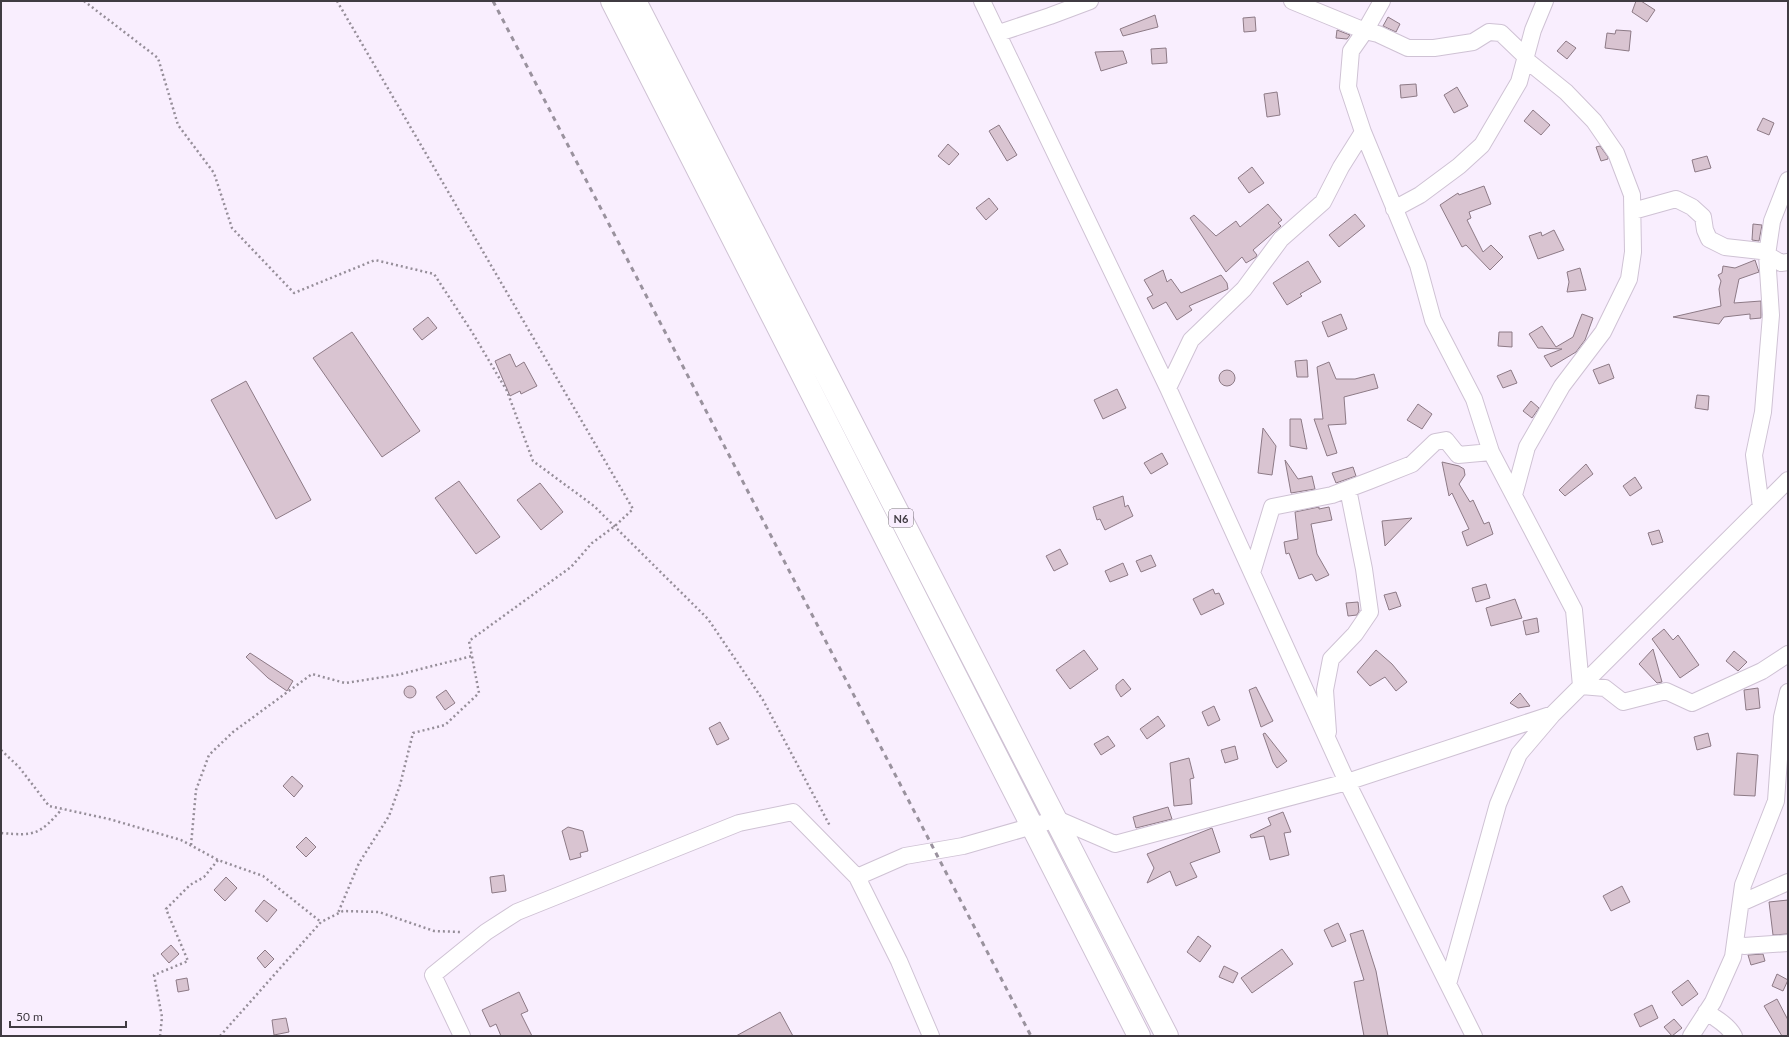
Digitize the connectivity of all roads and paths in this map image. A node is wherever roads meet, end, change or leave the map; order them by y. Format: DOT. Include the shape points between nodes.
graph roads {
  1 [pos="84,1"];
  2 [pos="337,1"];
  3 [pos="612,1"];
  4 [pos="635,1"];
  5 [pos="982,1"];
  6 [pos="1090,1"];
  7 [pos="1292,1"];
  8 [pos="1382,1"];
  9 [pos="1544,1"];
  10 [pos="1365,31"];
  11 [pos="999,33"];
  12 [pos="1526,58"];
  13 [pos="1363,132"];
  14 [pos="1788,180"];
  15 [pos="1394,209"];
  16 [pos="1633,211"];
  17 [pos="1767,255"];
  18 [pos="1788,262"];
  19 [pos="1168,388"];
  20 [pos="1491,452"];
  21 [pos="1788,480"];
  22 [pos="1348,489"];
  23 [pos="1514,495"];
  24 [pos="1761,507"];
  25 [pos="615,526"];
  26 [pos="1252,573"];
  27 [pos="1788,654"];
  28 [pos="472,656"];
  29 [pos="1581,686"];
  30 [pos="1788,692"];
  31 [pos="1553,714"];
  32 [pos="1329,743"];
  33 [pos="1,750"];
  34 [pos="1347,782"];
  35 [pos="1782,791"];
  36 [pos="62,809"];
  37 [pos="1056,820"];
  38 [pos="1032,825"];
  39 [pos="832,830"];
  40 [pos="1,833"];
  41 [pos="191,845"];
  42 [pos="218,860"];
  43 [pos="857,877"];
  44 [pos="1788,882"];
  45 [pos="1741,903"];
  46 [pos="338,913"];
  47 [pos="321,922"];
  48 [pos="486,932"];
  49 [pos="1735,943"];
  50 [pos="1788,943"];
  51 [pos="1448,984"];
  52 [pos="1706,1012"];
  53 [pos="160,1036"];
  54 [pos="220,1036"];
  55 [pos="462,1036"];
  56 [pos="931,1036"];
  57 [pos="1139,1036"];
  58 [pos="1167,1036"];
  59 [pos="1474,1036"];
  60 [pos="1691,1036"];
  61 [pos="1734,1036"];
  1 -- 25 [label="path" via="158,58 178,125 214,173 232,228 294,293 375,260 434,274 507,391 533,461 594,506"];
  2 -- 25 [label="path" via="633,509"];
  3 -- 38 [label="highway, N6"];
  4 -- 37 [label="highway, N6"];
  5 -- 11 [label="street"];
  6 -- 11 [label="street"];
  7 -- 10 [label="street"];
  8 -- 10 [label="street"];
  9 -- 12 [label="street"];
  10 -- 12 [label="street" via="1408,48 1434,48 1473,42 1489,32 1501,33"];
  10 -- 13 [label="street" via="1351,51 1348,87"];
  11 -- 19 [label="street"];
  12 -- 15 [label="street" via="1519,82 1482,145 1420,195"];
  12 -- 16 [label="street" via="1566,92 1594,121 1616,153 1632,195"];
  13 -- 15 [label="street"];
  13 -- 19 [label="street" via="1341,166 1324,202 1281,239 1244,288 1191,340"];
  14 -- 17 [label="street" via="1772,221"];
  15 -- 20 [label="street" via="1418,266 1433,320 1474,399"];
  16 -- 17 [label="street" via="1676,199 1692,206 1703,217 1709,239 1725,247 1761,251"];
  16 -- 23 [label="street" via="1633,252 1629,279 1603,332 1562,386 1527,447"];
  17 -- 18 [label="street" via="1781,263"];
  17 -- 24 [label="street" via="1771,315 1763,412 1754,455"];
  19 -- 26 [label="street"];
  20 -- 22 [label="street" via="1458,454 1446,440 1435,442 1412,464"];
  20 -- 23 [label="street"];
  21 -- 24 [label="street"];
  22 -- 26 [label="street" via="1332,495 1272,506"];
  22 -- 32 [label="street" via="1363,561 1370,612 1355,634 1331,660 1325,690"];
  23 -- 29 [label="street" via="1574,610"];
  24 -- 29 [label="street"];
  25 -- 28 [label="path" via="592,543 571,567 469,641"];
  25 -- 39 [label="path" via="708,619 763,700"];
  26 -- 32 [label="street"];
  27 -- 29 [label="street" via="1762,671 1692,703 1666,691 1624,702 1605,688"];
  28 -- 41 [label="path" via="397,675 346,683 312,674 233,732 209,755 196,790"];
  28 -- 46 [label="path" via="479,693 445,725 413,733 389,816 358,863"];
  29 -- 31 [label="street"];
  30 -- 35 [label="street" via="1782,716"];
  31 -- 34 [label="street"];
  31 -- 51 [label="street" via="1519,754 1498,804"];
  32 -- 34 [label="street"];
  33 -- 36 [label="path" via="19,766 48,806"];
  34 -- 37 [label="street" via="1115,844"];
  34 -- 51 [label="street"];
  35 -- 45 [label="street" via="1743,885"];
  36 -- 40 [label="path" via="46,827 27,835"];
  36 -- 41 [label="path" via="109,819 182,840"];
  37 -- 38 [label="street"];
  37 -- 58 [label="highway, N6"];
  38 -- 43 [label="street" via="963,846 905,856"];
  38 -- 57 [label="highway, N6"];
  41 -- 42 [label="path"];
  42 -- 47 [label="path" via="263,876"];
  42 -- 53 [label="path" via="204,877 190,885 166,909 188,961 154,975 162,1017"];
  43 -- 48 [label="street" via="793,812 739,823 517,912"];
  43 -- 56 [label="street" via="899,961"];
  44 -- 45 [label="street"];
  45 -- 49 [label="street"];
  46 -- 47 [label="path"];
  46 -- 48 [label="path" via="379,912 434,932"];
  47 -- 54 [label="path"];
  48 -- 55 [label="street" via="433,976"];
  49 -- 50 [label="street" via="1744,946"];
  49 -- 52 [label="street" via="1733,957"];
  51 -- 59 [label="street"];
  52 -- 60 [label="street"];
  52 -- 61 [label="street"];
}
